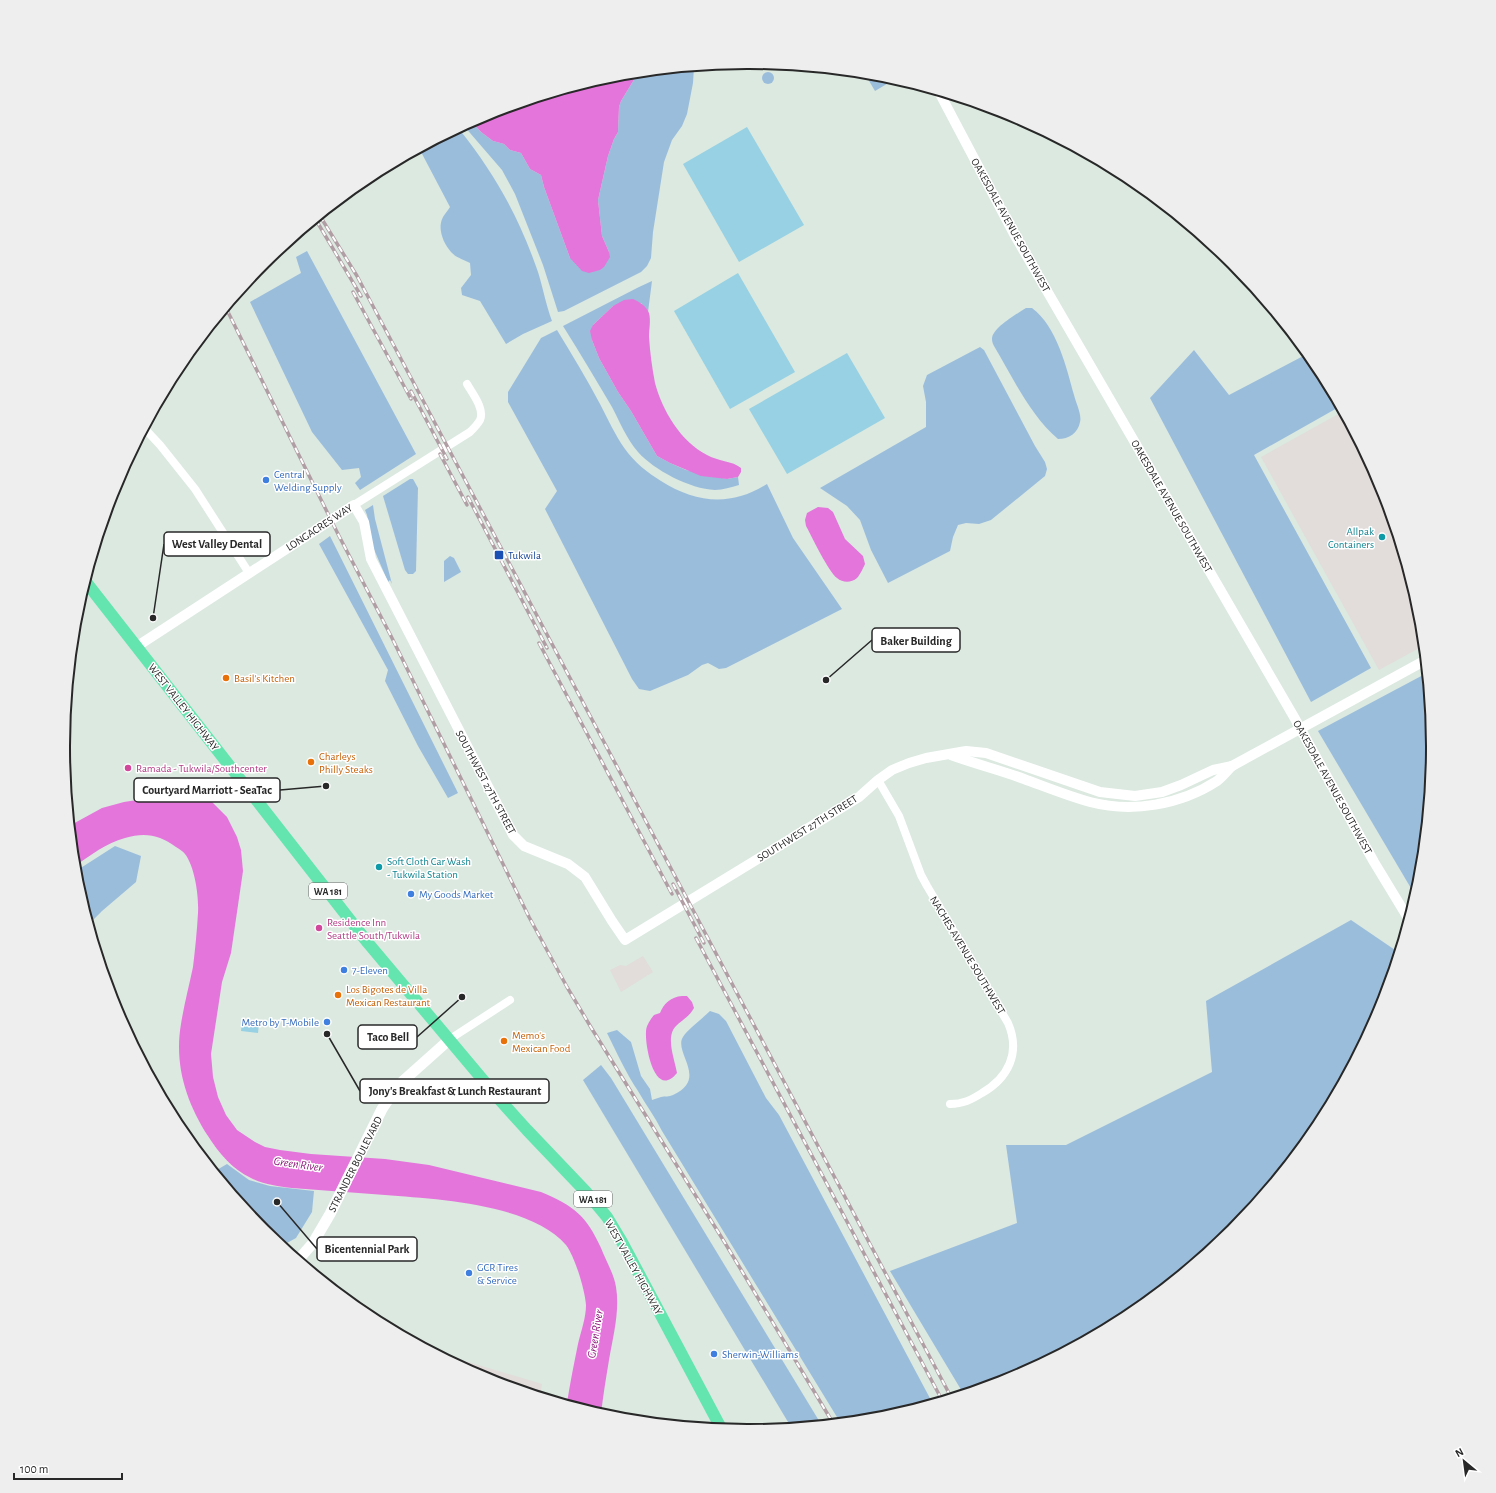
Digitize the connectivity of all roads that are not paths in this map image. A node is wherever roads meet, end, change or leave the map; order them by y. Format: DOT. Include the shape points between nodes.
graph roads {
  1 [pos="942,98"];
  2 [pos="467,384"];
  3 [pos="148,432"];
  4 [pos="354,505"];
  5 [pos="248,573"];
  6 [pos="90,587"];
  7 [pos="136,647"];
  8 [pos="1421,664"];
  9 [pos="1301,728"];
  10 [pos="878,780"];
  11 [pos="1404,912"];
  12 [pos="510,1000"];
  13 [pos="450,1039"];
  14 [pos="950,1104"];
  15 [pos="301,1256"];
  16 [pos="719,1423"];
  1 -- 9 [label="street, OAKESDALE AVENUE SOUTHWEST" via="1014,234"];
  2 -- 4 [label="street, LONGACRES WAY" via="481,411 481,419 470,432"];
  3 -- 5 [label="street" via="194,489"];
  4 -- 5 [label="street, LONGACRES WAY"];
  4 -- 10 [label="street, SOUTHWEST 27TH STREET" via="364,522 371,559 509,828 518,840 532,850 568,864 585,877 625,940 859,797"];
  5 -- 7 [label="street, LONGACRES WAY"];
  6 -- 7 [label="main road, WEST VALLEY HIGHWAY / WA 181"];
  7 -- 13 [label="main road, WEST VALLEY HIGHWAY / WA 181" via="368,942"];
  8 -- 9 [label="street, SOUTHWEST 27TH STREET"];
  9 -- 10 [label="street, SOUTHWEST 27TH STREET" via="1232,766 1218,780 1187,796 1156,804 1127,807 1090,802 951,755 910,763 892,770"];
  9 -- 11 [label="street, OAKESDALE AVENUE SOUTHWEST"];
  10 -- 14 [label="street, NACHES AVENUE SOUTHWEST" via="899,816 926,886 1012,1033 1012,1057 1008,1069 1001,1078 988,1090 968,1101"];
  12 -- 13 [label="street, STRANDER BOULEVARD"];
  13 -- 15 [label="main road, STRANDER BOULEVARD" via="392,1094 330,1214"];
  13 -- 16 [label="main road, WEST VALLEY HIGHWAY / WA 181" via="515,1116 607,1217"];
}
